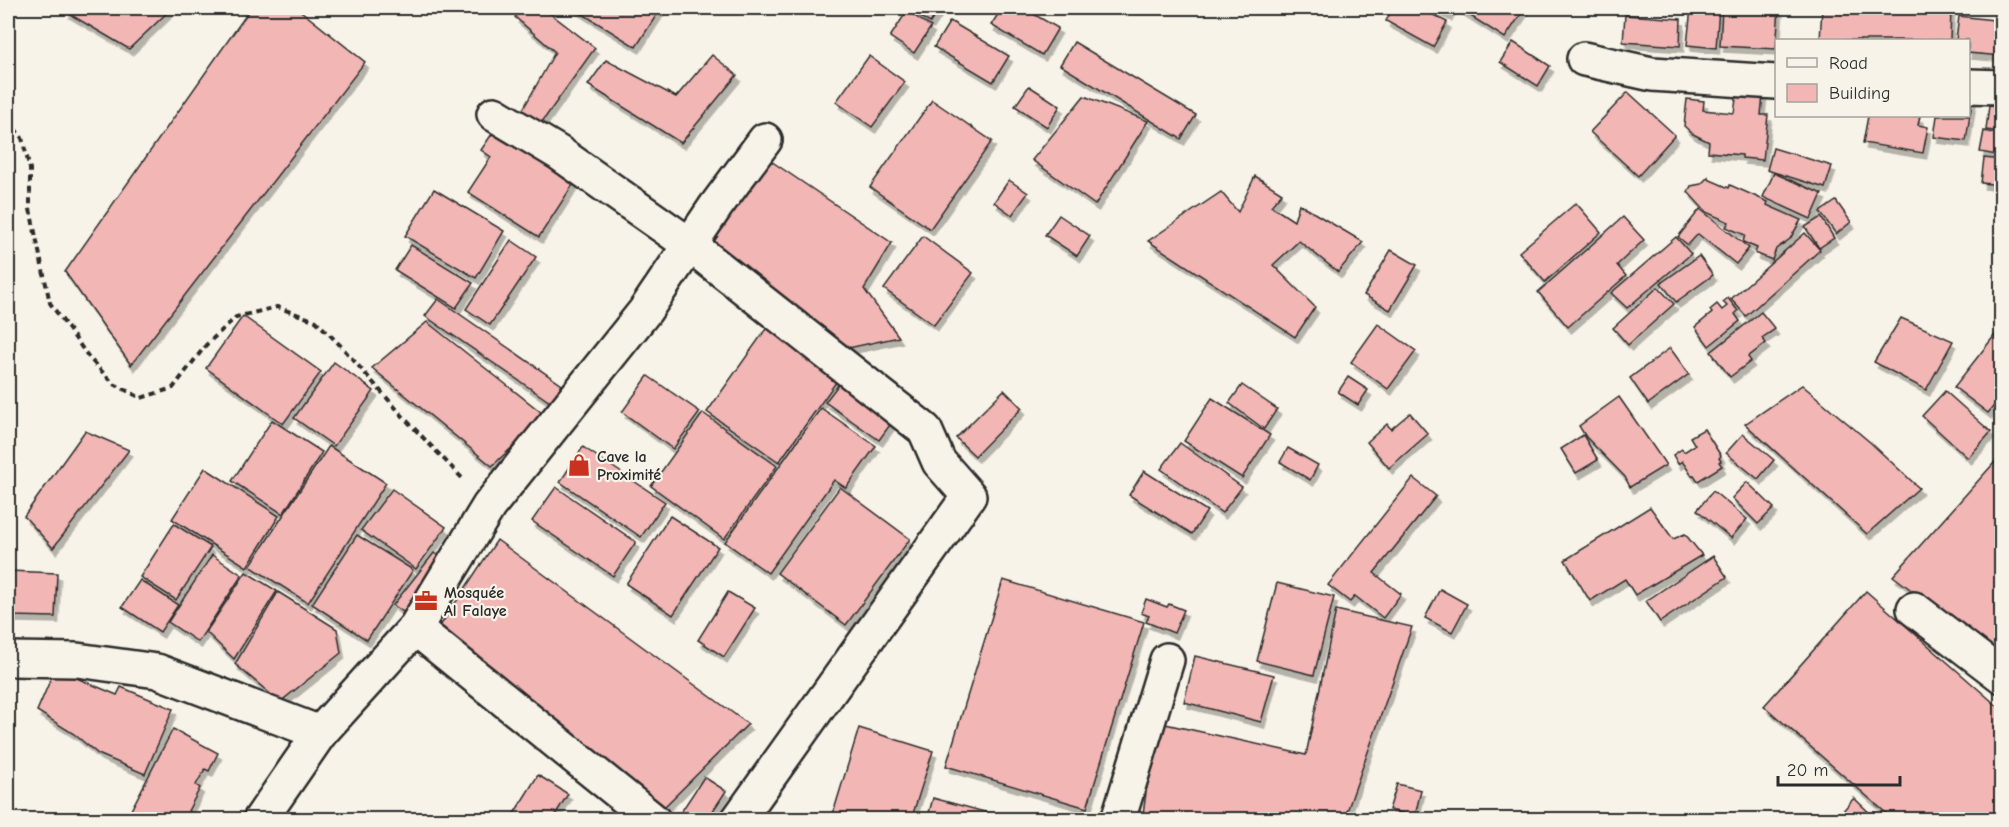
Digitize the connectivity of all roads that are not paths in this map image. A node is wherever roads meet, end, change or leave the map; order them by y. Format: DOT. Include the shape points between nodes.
graph roads {
  1 [pos="1584,59"];
  2 [pos="1775,82"];
  3 [pos="1970,86"];
  4 [pos="2001,87"];
  5 [pos="494,114"];
  6 [pos="765,140"];
  7 [pos="690,245"];
  8 [pos="1914,609"];
  9 [pos="415,628"];
  10 [pos="8,659"];
  11 [pos="1167,660"];
  12 [pos="2001,676"];
  13 [pos="320,733"];
  14 [pos="260,819"];
  15 [pos="653,819"];
  16 [pos="738,819"];
  17 [pos="1118,819"];
  1 -- 2 [label="street" via="1652,74"];
  3 -- 4 [label="street"];
  5 -- 7 [label="street" via="559,153"];
  6 -- 7 [label="street"];
  7 -- 9 [label="street" via="645,311 489,506"];
  7 -- 16 [label="street" via="925,430 939,462 969,496"];
  8 -- 12 [label="street"];
  9 -- 13 [label="street"];
  9 -- 15 [label="street"];
  10 -- 13 [label="street" via="77,660 157,671"];
  11 -- 17 [label="street"];
  13 -- 14 [label="street"];
}
